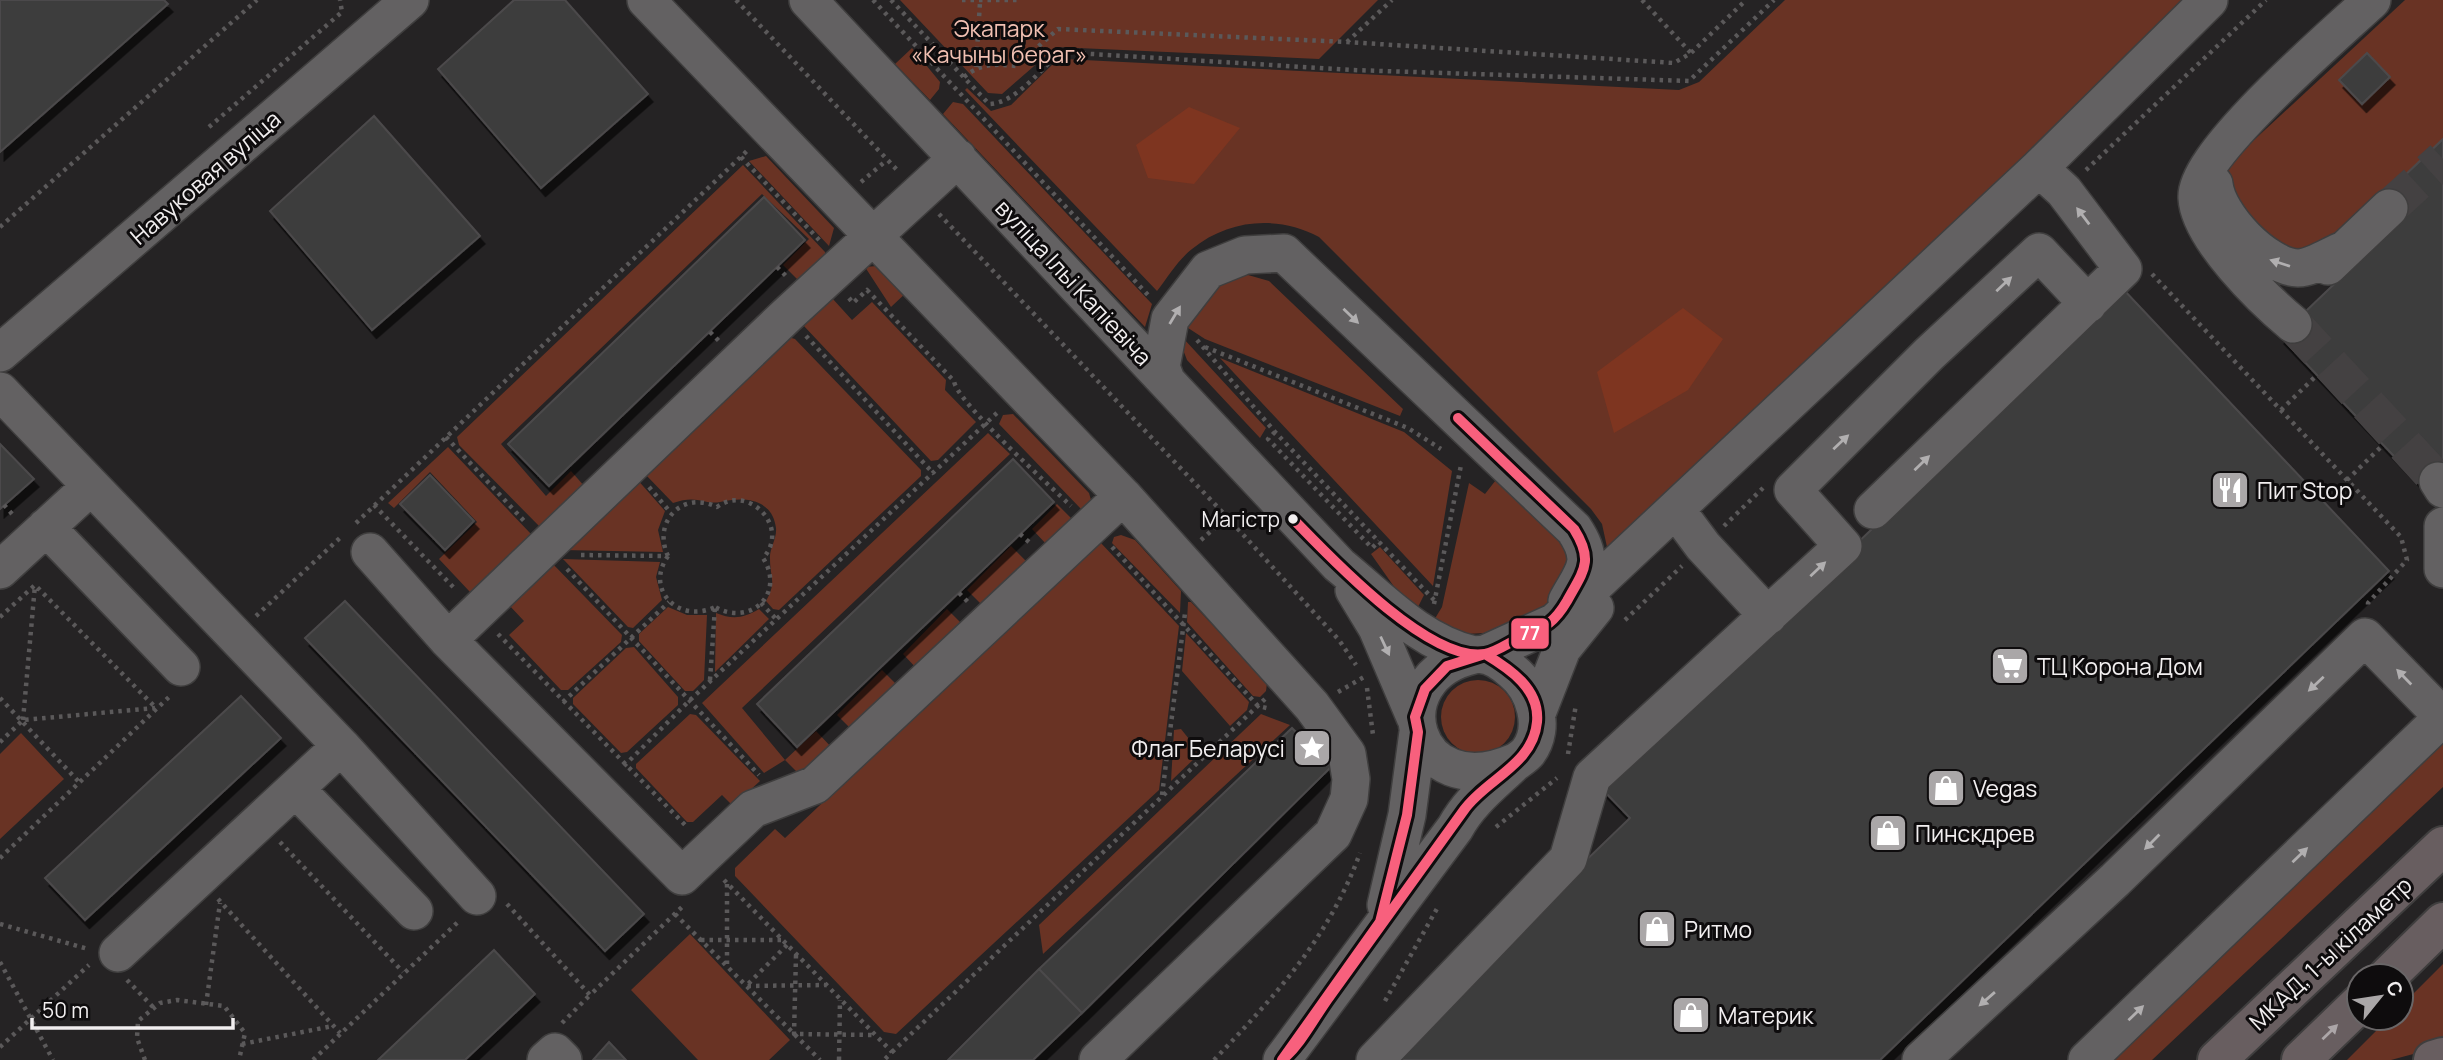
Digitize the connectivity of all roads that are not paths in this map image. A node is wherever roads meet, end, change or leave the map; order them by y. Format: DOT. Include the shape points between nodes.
graph roads {
  1 [pos="410,0"];
  2 [pos="646,0"];
  3 [pos="808,0"];
  4 [pos="2209,0"];
  5 [pos="2372,0"];
  6 [pos="2224,143"];
  7 [pos="958,158"];
  8 [pos="2051,179"];
  9 [pos="2389,208"];
  10 [pos="871,236"];
  11 [pos="2344,250"];
  12 [pos="2088,304"];
  13 [pos="0,353"];
  14 [pos="1166,380"];
  15 [pos="0,391"];
  16 [pos="90,487"];
  17 [pos="1123,496"];
  18 [pos="1873,510"];
  19 [pos="1677,511"];
  20 [pos="2443,526"];
  21 [pos="46,527"];
  22 [pos="370,552"];
  23 [pos="1339,565"];
  24 [pos="2443,569"];
  25 [pos="0,570"];
  26 [pos="1768,616"];
  27 [pos="1555,622"];
  28 [pos="449,640"];
  29 [pos="1480,655"];
  30 [pos="178,679"];
  31 [pos="1536,713"];
  32 [pos="2443,717"];
  33 [pos="1416,724"];
  34 [pos="341,747"];
  35 [pos="1515,762"];
  36 [pos="296,789"];
  37 [pos="2443,846"];
  38 [pos="481,904"];
  39 [pos="414,911"];
  40 [pos="2443,922"];
  41 [pos="1367,943"];
  42 [pos="113,959"];
  43 [pos="2402,962"];
  44 [pos="2345,1018"];
  45 [pos="2443,1057"];
  46 [pos="1286,1059"];
  47 [pos="546,1060"];
  48 [pos="563,1060"];
  49 [pos="1098,1060"];
  50 [pos="1375,1060"];
  51 [pos="1921,1060"];
  52 [pos="2087,1060"];
  53 [pos="2217,1060"];
  54 [pos="2301,1060"];
  55 [pos="2432,1060"];
  1 -- 13 [label="street, Навуковая вуліца"];
  2 -- 10 [label="street"];
  3 -- 7 [label="street, вуліца Ільі Капіевіча"];
  4 -- 8 [label="street"];
  5 -- 6 [label="street"];
  11 -- 6 [label="street, one-way" via="2300,268 2273,262 2259,251 2228,217 2214,189 2214,172"];
  6 -- 11 [label="street" via="2199,182 2196,197 2201,214 2231,262 2286,318"];
  7 -- 10 [label="street"];
  7 -- 14 [label="street, вуліца Ільі Капіевіча"];
  12 -- 8 [label="street, one-way" via="2123,269"];
  8 -- 19 [label="street"];
  9 -- 11 [label="street"];
  10 -- 17 [label="street"];
  10 -- 28 [label="street" via="549,550"];
  18 -- 12 [label="street, one-way"];
  26 -- 12 [label="street, one-way" via="1843,546 1793,490 1929,354 2039,252"];
  14 -- 23 [label="street, вуліца Ільі Капіевіча"];
  14 -- 27 [label="street, one-way" via="1161,367 1170,319 1208,270 1245,254 1284,253 1574,529 1586,548 1586,566"];
  15 -- 16 [label="street"];
  16 -- 21 [label="street"];
  16 -- 34 [label="street"];
  17 -- 28 [label="street" via="815,785 753,809 682,876"];
  17 -- 49 [label="street" via="1312,706 1347,754 1351,779 1349,799 1333,834"];
  19 -- 26 [label="street"];
  19 -- 27 [label="street" via="1642,538"];
  19 -- 31 [label="street" via="1655,546 1583,620 1562,649"];
  20 -- 24 [label="street"];
  21 -- 25 [label="street"];
  21 -- 30 [label="street"];
  22 -- 28 [label="street"];
  23 -- 29 [label="street, вуліца Ільі Капіевіча" via="1419,632 1448,649"];
  23 -- 33 [label="street, вуліца Ільі Капіевіча, one-way" via="1377,628"];
  26 -- 50 [label="street" via="1592,777 1568,859"];
  27 -- 29 [label="street"];
  29 -- 31 [label="street" via="1519,676"];
  29 -- 33 [label="street" via="1447,666 1434,676 1425,689"];
  31 -- 35 [label="street" via="1528,753"];
  32 -- 51 [label="street, one-way" via="2365,637"];
  52 -- 32 [label="street, one-way"];
  33 -- 35 [label="street" via="1429,751 1455,769 1485,773"];
  33 -- 41 [label="street" via="1397,864 1380,922"];
  34 -- 36 [label="street"];
  34 -- 38 [label="street"];
  35 -- 41 [label="street" via="1465,809"];
  36 -- 39 [label="street"];
  36 -- 42 [label="street" via="261,822 209,891"];
  37 -- 53 [label="highway, МКАД, 1-ы кіламетр"];
  40 -- 43 [label="highway"];
  41 -- 46 [label="street"];
  54 -- 44 [label="highway, one-way"];
  45 -- 55 [label="highway"];
  47 -- 48 [label="street" via="555,1052"];
}
